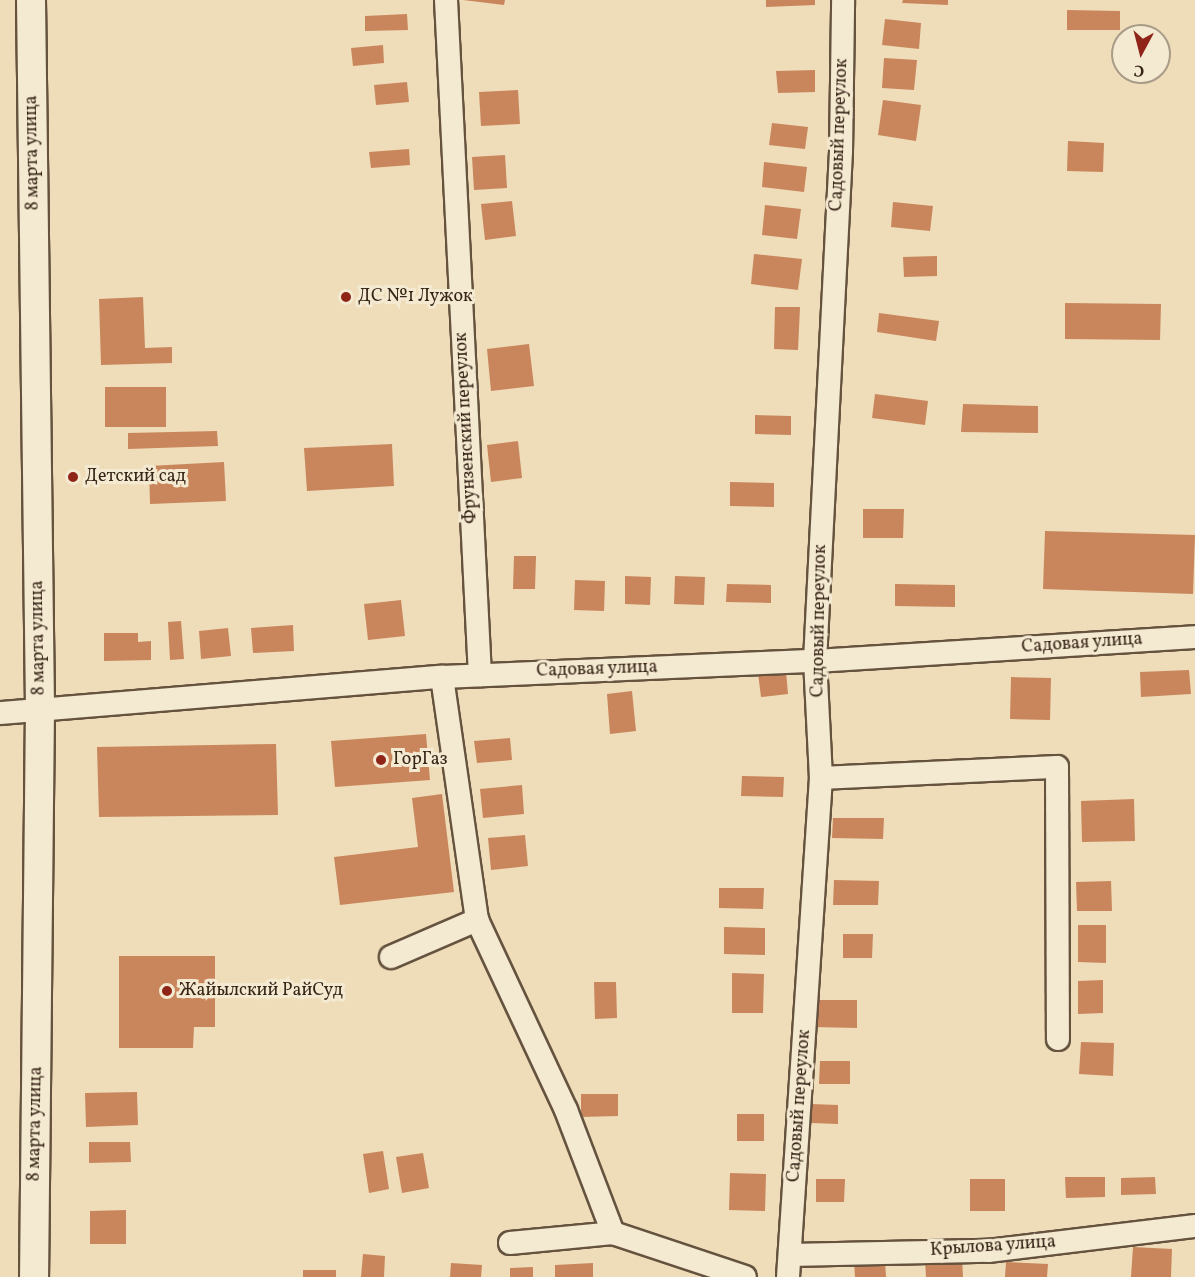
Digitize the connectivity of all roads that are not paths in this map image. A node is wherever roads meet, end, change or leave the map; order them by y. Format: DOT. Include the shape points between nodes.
graph roads {
  1 [pos="31,0"];
  2 [pos="446,0"];
  3 [pos="843,0"];
  4 [pos="1195,637"];
  5 [pos="815,661"];
  6 [pos="480,675"];
  7 [pos="442,677"];
  8 [pos="40,708"];
  9 [pos="0,713"];
  10 [pos="822,778"];
  11 [pos="477,920"];
  12 [pos="391,957"];
  13 [pos="1058,1039"];
  14 [pos="1195,1226"];
  15 [pos="613,1233"];
  16 [pos="510,1243"];
  17 [pos="789,1266"];
  18 [pos="34,1277"];
  19 [pos="745,1277"];
  1 -- 8 [label="street, 8 марта улица"];
  2 -- 6 [label="street, Фрунзенский переулок"];
  3 -- 5 [label="street, Садовый переулок" via="841,152"];
  4 -- 5 [label="street, Садовая улица"];
  5 -- 6 [label="street, Садовая улица"];
  5 -- 10 [label="street, Садовый переулок"];
  6 -- 7 [label="street, Садовая улица"];
  7 -- 8 [label="street, Садовая улица"];
  7 -- 11 [label="street"];
  8 -- 9 [label="street, Садовая улица"];
  8 -- 18 [label="street, 8 марта улица"];
  10 -- 13 [label="street" via="1058,767"];
  10 -- 17 [label="street, Садовый переулок"];
  11 -- 12 [label="street"];
  11 -- 15 [label="street" via="566,1110"];
  14 -- 17 [label="street, Крылова улица" via="988,1251"];
  15 -- 16 [label="street"];
  15 -- 19 [label="street"];
}
